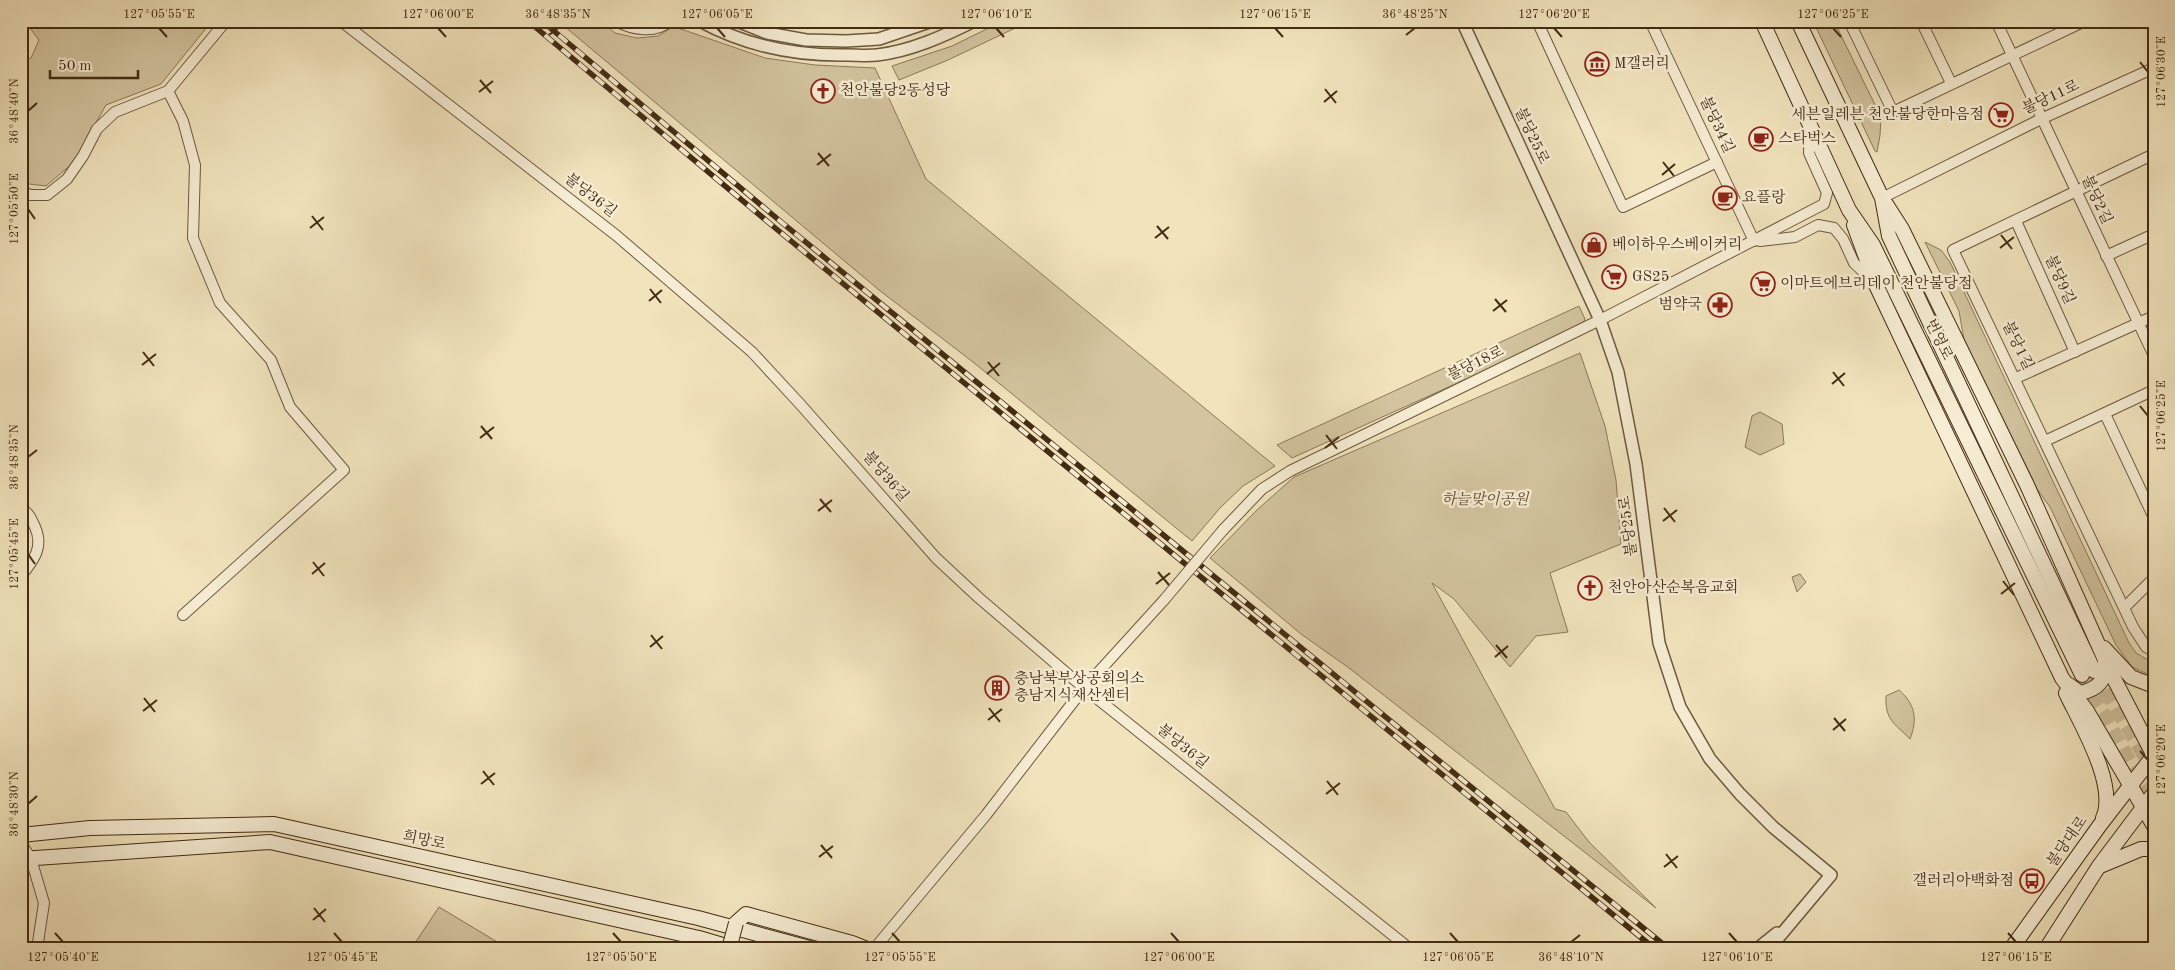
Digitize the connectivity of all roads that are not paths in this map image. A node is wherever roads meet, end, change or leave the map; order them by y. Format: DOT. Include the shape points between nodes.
graph roads {
  1 [pos="226,21"];
  2 [pos="341,21"];
  3 [pos="616,21"];
  4 [pos="670,21"];
  5 [pos="700,21"];
  6 [pos="737,21"];
  7 [pos="932,21"];
  8 [pos="974,21"];
  9 [pos="1462,21"];
  10 [pos="1537,21"];
  11 [pos="1650,21"];
  12 [pos="1762,21"];
  13 [pos="1798,21"];
  14 [pos="1849,21"];
  15 [pos="1920,21"];
  16 [pos="1996,21"];
  17 [pos="2085,21"];
  18 [pos="2012,55"];
  19 [pos="2154,68"];
  20 [pos="1951,83"];
  21 [pos="168,91"];
  22 [pos="2041,119"];
  23 [pos="1810,125"];
  24 [pos="2154,154"];
  25 [pos="1717,162"];
  26 [pos="21,190"];
  27 [pos="2076,191"];
  28 [pos="1882,198"];
  29 [pos="1849,210"];
  30 [pos="2016,222"];
  31 [pos="2154,234"];
  32 [pos="1754,242"];
  33 [pos="2106,256"];
  34 [pos="1876,284"];
  35 [pos="2154,316"];
  36 [pos="1600,320"];
  37 [pos="2138,324"];
  38 [pos="2075,352"];
  39 [pos="2154,356"];
  40 [pos="2016,378"];
  41 [pos="2154,390"];
  42 [pos="2105,414"];
  43 [pos="2045,441"];
  44 [pos="21,508"];
  45 [pos="2154,518"];
  46 [pos="21,576"];
  47 [pos="2154,578"];
  48 [pos="2124,607"];
  49 [pos="183,615"];
  50 [pos="2098,643"];
  51 [pos="2154,652"];
  52 [pos="2104,658"];
  53 [pos="2062,678"];
  54 [pos="2154,686"];
  55 [pos="1084,688"];
  56 [pos="2154,756"];
  57 [pos="2129,786"];
  58 [pos="2154,793"];
  59 [pos="2142,807"];
  60 [pos="2100,824"];
  61 [pos="2154,826"];
  62 [pos="21,835"];
  63 [pos="21,843"];
  64 [pos="2154,849"];
  65 [pos="26,859"];
  66 [pos="2099,866"];
  67 [pos="1791,924"];
  68 [pos="37,949"];
  69 [pos="729,949"];
  70 [pos="736,949"];
  71 [pos="813,949"];
  72 [pos="867,949"];
  73 [pos="874,949"];
  74 [pos="1410,949"];
  75 [pos="1757,949"];
  76 [pos="1769,949"];
  77 [pos="1777,949"];
  78 [pos="2010,949"];
  79 [pos="2046,949"];
  1 -- 21 [label="street"];
  2 -- 55 [label="street, 불당36길" via="616,236 752,352 936,558"];
  3 -- 4 [label="street" via="627,28 640,30"];
  5 -- 8 [label="street" via="723,34 772,50 818,56 877,55 939,39"];
  6 -- 7 [label="street" via="767,33 806,40 846,41 879,39"];
  9 -- 36 [label="street, 불당25로"];
  10 -- 25 [label="street" via="1623,207"];
  11 -- 25 [label="street, 불당34길"];
  12 -- 23 [label="main road, 번영로"];
  13 -- 28 [label="main road, 번영로"];
  14 -- 20 [label="street" via="1893,112"];
  15 -- 20 [label="street"];
  16 -- 18 [label="street, 불당2길"];
  17 -- 18 [label="street"];
  18 -- 20 [label="street"];
  18 -- 22 [label="street, 불당2길"];
  19 -- 22 [label="street, 불당11로"];
  21 -- 26 [label="street" via="116,112 97,129 84,156 48,195 30,195"];
  21 -- 49 [label="street" via="184,121 195,165 193,238 220,303 271,360 290,407 344,470"];
  22 -- 27 [label="street, 불당2길"];
  22 -- 28 [label="street, 불당11로"];
  23 -- 29 [label="main road, 번영로"];
  23 -- 32 [label="street, 불당18로" via="1809,153 1827,193 1824,204"];
  24 -- 27 [label="street, 불당1길"];
  25 -- 32 [label="street, 불당34길"];
  27 -- 30 [label="street, 불당1길"];
  27 -- 33 [label="street, 불당2길"];
  28 -- 29 [label="main road, 번영로" via="1889,236 2088,673 1873,245"];
  28 -- 50 [label="main road" via="1902,229 2022,476"];
  29 -- 34 [label="main road"];
  30 -- 38 [label="street, 불당9길"];
  30 -- 40 [label="street, 불당1길" via="1953,250"];
  31 -- 33 [label="street"];
  32 -- 34 [label="street" via="1795,237 1818,226 1834,228 1854,263"];
  32 -- 36 [label="street, 불당18로"];
  33 -- 37 [label="street, 불당2길"];
  34 -- 53 [label="main road"];
  35 -- 37 [label="street"];
  36 -- 55 [label="street, 불당18로, bridge" via="1290,471 1262,489"];
  36 -- 67 [label="street, 불당25로" via="1618,372 1628,419 1659,643 1680,707 1710,759 1740,794 1773,827 1831,875"];
  37 -- 38 [label="street"];
  37 -- 39 [label="street, 불당2길"];
  38 -- 40 [label="street"];
  40 -- 43 [label="street, 불당1길"];
  41 -- 42 [label="street"];
  42 -- 43 [label="street"];
  42 -- 45 [label="street"];
  43 -- 48 [label="street, 불당1길"];
  44 -- 46 [label="street" via="29,513 40,537 35,558"];
  47 -- 48 [label="street"];
  48 -- 51 [label="street, 불당1길" via="2146,647"];
  50 -- 52 [label="main road"];
  50 -- 54 [label="main road" via="2131,677"];
  52 -- 53 [label="main road" via="2103,679 2091,691 2080,693"];
  52 -- 56 [label="main road"];
  53 -- 57 [label="main road" via="2086,711"];
  53 -- 60 [label="main road" via="2103,776 2106,800"];
  55 -- 73 [label="street, 불당18로" via="986,815"];
  55 -- 74 [label="street, 불당36길"];
  56 -- 57 [label="main road, 불당대로"];
  57 -- 59 [label="main road"];
  57 -- 60 [label="main road, 불당대로"];
  58 -- 59 [label="main road"];
  59 -- 61 [label="main road"];
  59 -- 66 [label="main road"];
  60 -- 78 [label="main road, 불당대로"];
  62 -- 71 [label="main road, 희망로" via="90,828 274,824 698,918"];
  63 -- 65 [label="street"];
  64 -- 66 [label="main road" via="2141,849"];
  65 -- 68 [label="street" via="44,903"];
  65 -- 70 [label="main road" via="270,842"];
  66 -- 79 [label="main road"];
  67 -- 75 [label="street"];
  67 -- 76 [label="street"];
  67 -- 77 [label="street"];
  69 -- 72 [label="main road, bridge" via="736,923 746,914 852,942"];
}
